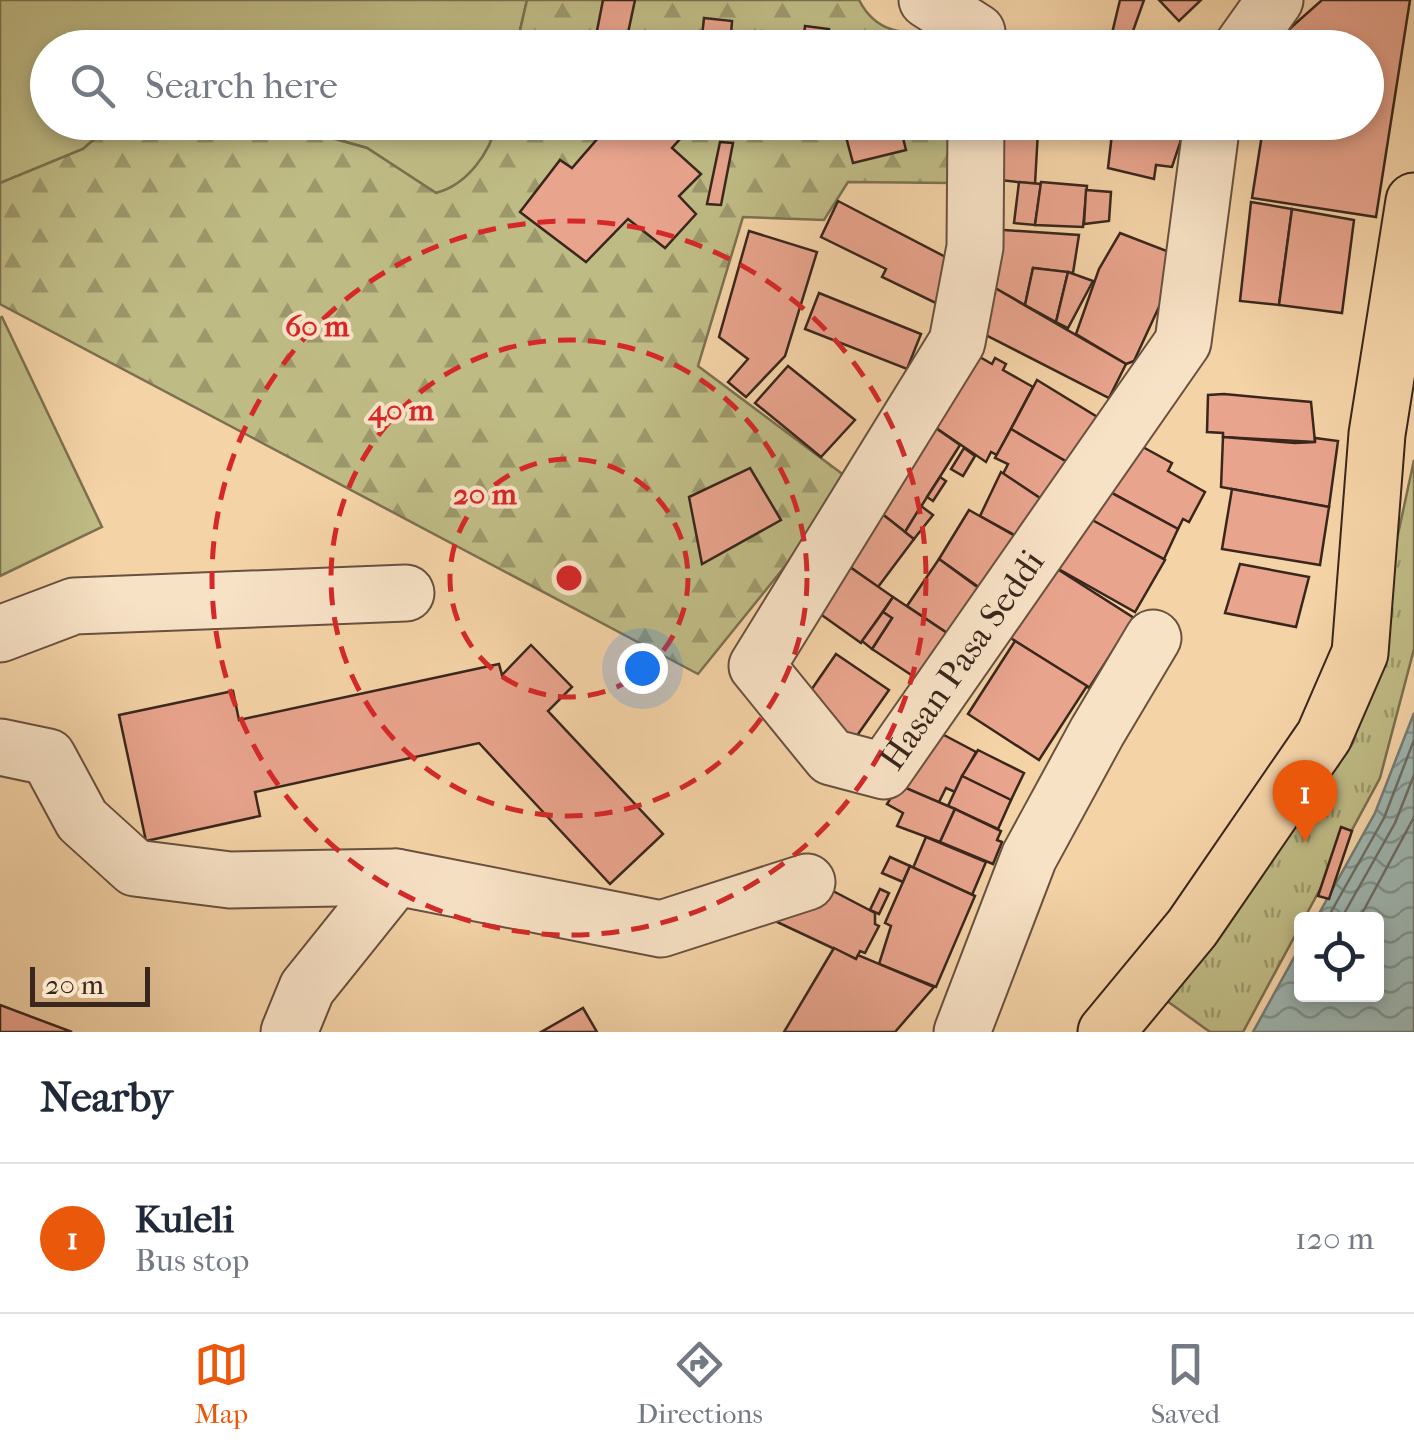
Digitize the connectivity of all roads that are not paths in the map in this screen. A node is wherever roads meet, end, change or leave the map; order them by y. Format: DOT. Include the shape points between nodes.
graph roads {
  1 [pos="927,0"];
  2 [pos="1275,0"];
  3 [pos="981,26"];
  4 [pos="1254,30"];
  5 [pos="976,140"];
  6 [pos="1210,140"];
  7 [pos="1414,201"];
  8 [pos="406,593"];
  9 [pos="0,634"];
  10 [pos="1154,638"];
  11 [pos="0,747"];
  12 [pos="396,877"];
  13 [pos="807,882"];
  14 [pos="289,1032"];
  15 [pos="962,1032"];
  16 [pos="1106,1032"];
  1 -- 3 [label="street"];
  2 -- 4 [label="street"];
  5 -- 6 [label="street, Hasan Pasa Seddi" via="975,247 957,342 756,666 831,756 884,771 1183,342"];
  7 -- 16 [label="main road" via="1378,434 1360,653 1324,736 1192,928"];
  8 -- 9 [label="street" via="74,606"];
  10 -- 15 [label="street" via="1029,857"];
  11 -- 12 [label="street" via="48,757 82,820 135,868 230,880"];
  12 -- 13 [label="street" via="661,929"];
  12 -- 14 [label="street" via="307,988"];
}
